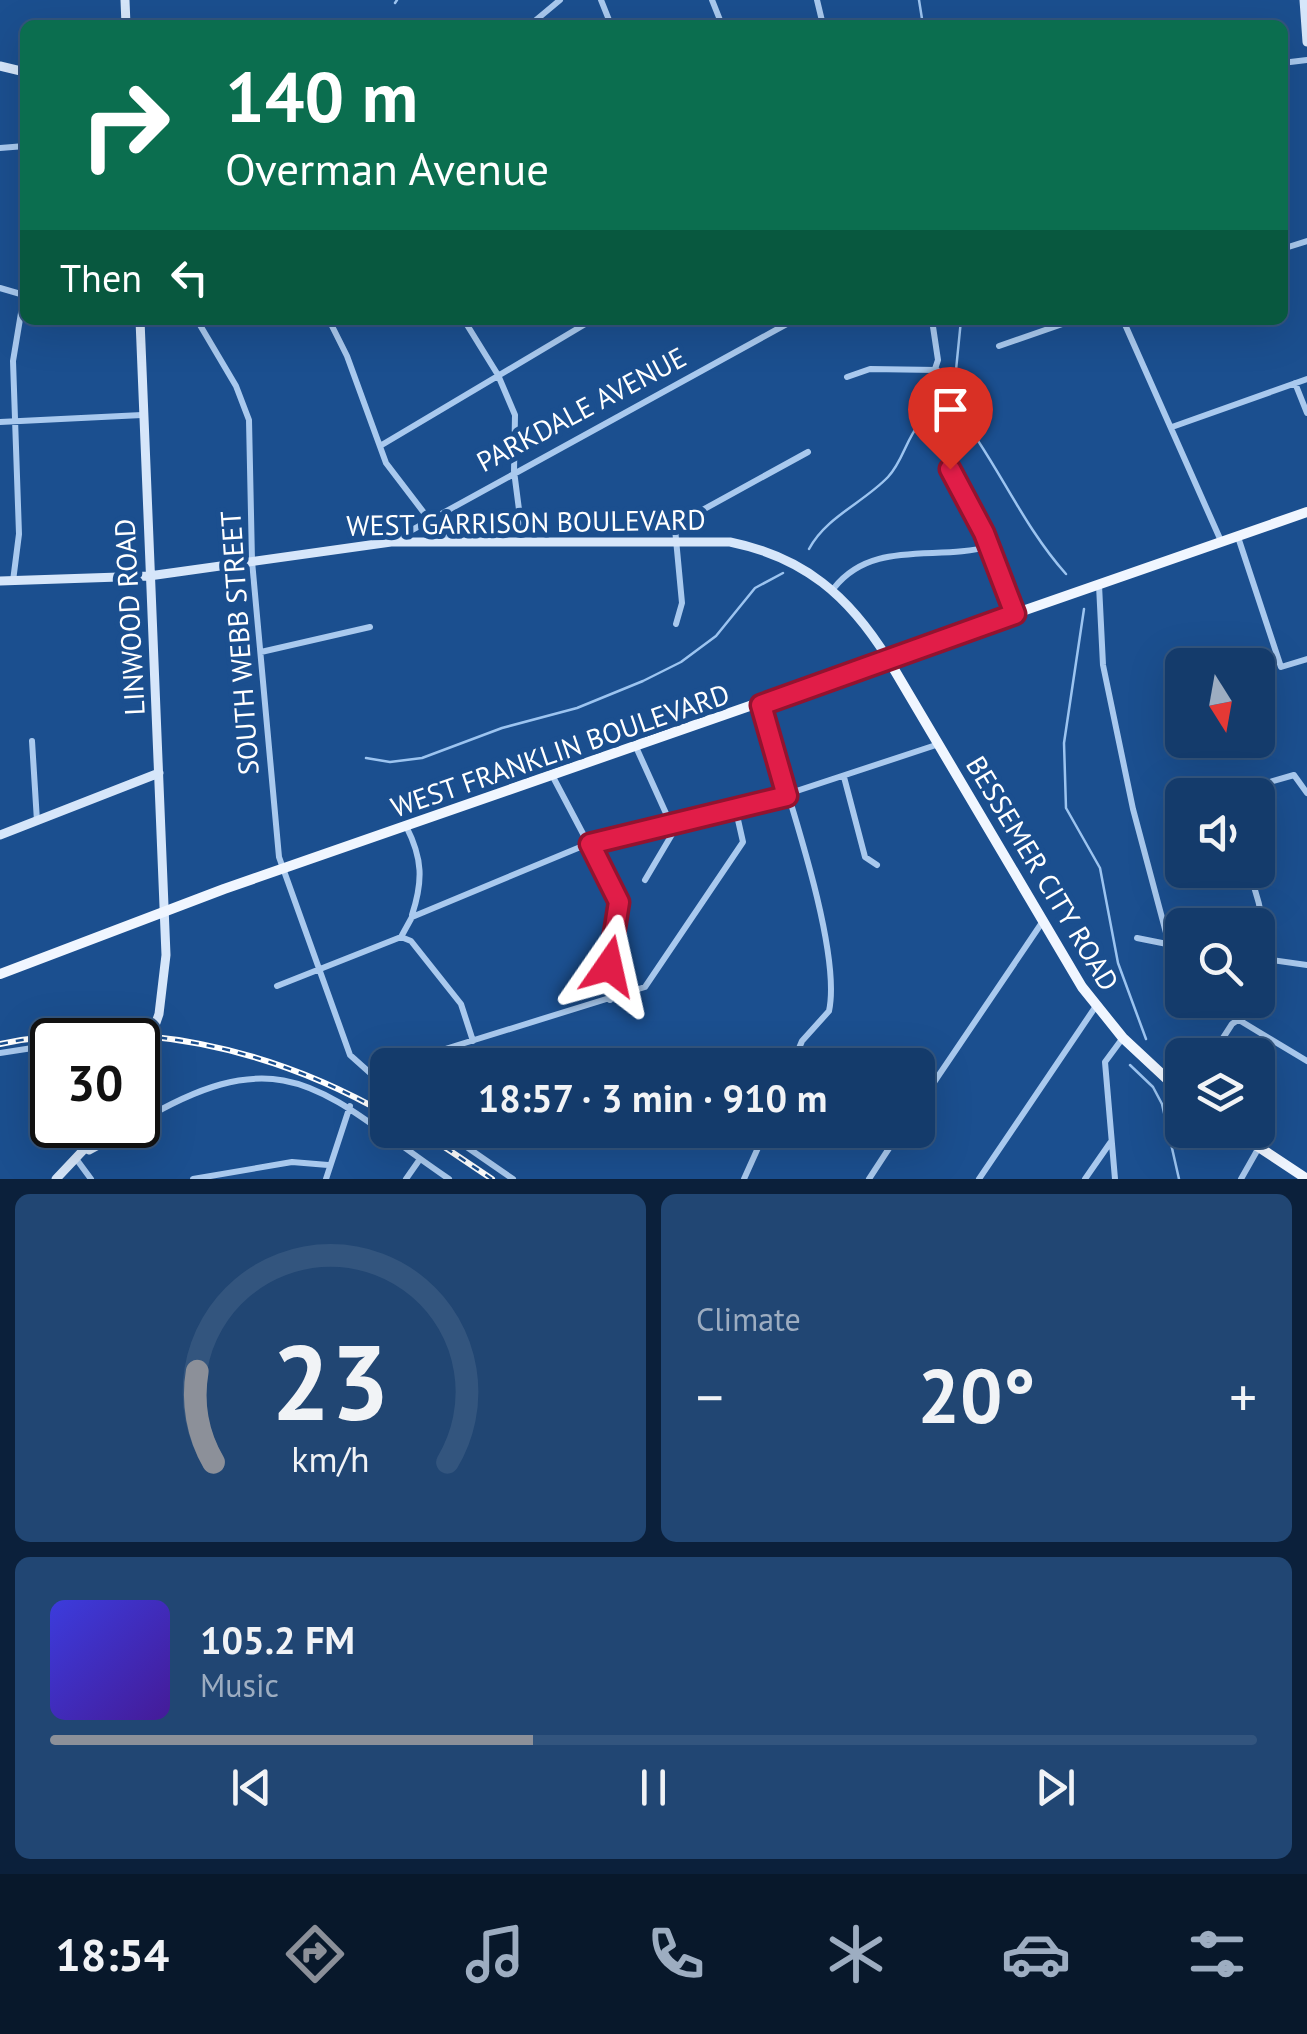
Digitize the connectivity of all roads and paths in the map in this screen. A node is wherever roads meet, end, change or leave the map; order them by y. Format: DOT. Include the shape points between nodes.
graph roads {
  1 [pos="560,0"];
  2 [pos="1305,4"];
  3 [pos="536,20"];
  4 [pos="1307,42"];
  5 [pos="20,317"];
  6 [pos="140,325"];
  7 [pos="200,325"];
  8 [pos="331,325"];
  9 [pos="467,325"];
  10 [pos="583,325"];
  11 [pos="785,325"];
  12 [pos="932,325"];
  13 [pos="1059,325"];
  14 [pos="1125,325"];
  15 [pos="999,346"];
  16 [pos="936,370"];
  17 [pos="498,375"];
  18 [pos="847,377"];
  19 [pos="1307,379"];
  20 [pos="1295,383"];
  21 [pos="1307,413"];
  22 [pos="142,416"];
  23 [pos="0,422"];
  24 [pos="16,422"];
  25 [pos="1172,427"];
  26 [pos="380,446"];
  27 [pos="808,452"];
  28 [pos="514,470"];
  29 [pos="1307,512"];
  30 [pos="430,517"];
  31 [pos="521,525"];
  32 [pos="1238,537"];
  33 [pos="675,540"];
  34 [pos="447,541"];
  35 [pos="391,542"];
  36 [pos="1222,542"];
  37 [pos="990,546"];
  38 [pos="252,561"];
  39 [pos="149,576"];
  40 [pos="0,581"];
  41 [pos="14,581"];
  42 [pos="1099,585"];
  43 [pos="834,588"];
  44 [pos="1015,614"];
  45 [pos="676,624"];
  46 [pos="370,628"];
  47 [pos="261,652"];
  48 [pos="888,659"];
  49 [pos="1307,659"];
  50 [pos="761,705"];
  51 [pos="32,742"];
  52 [pos="939,744"];
  53 [pos="635,746"];
  54 [pos="159,773"];
  55 [pos="552,775"];
  56 [pos="844,777"];
  57 [pos="1275,780"];
  58 [pos="1307,793"];
  59 [pos="787,796"];
  60 [pos="736,811"];
  61 [pos="37,821"];
  62 [pos="672,825"];
  63 [pos="406,826"];
  64 [pos="0,835"];
  65 [pos="590,844"];
  66 [pos="877,864"];
  67 [pos="283,869"];
  68 [pos="646,880"];
  69 [pos="165,912"];
  70 [pos="412,917"];
  71 [pos="1041,924"];
  72 [pos="1165,929"];
  73 [pos="401,938"];
  74 [pos="1137,938"];
  75 [pos="1165,943"];
  76 [pos="1275,960"];
  77 [pos="1307,965"];
  78 [pos="319,969"];
  79 [pos="0,974"];
  80 [pos="277,986"];
  81 [pos="610,1000"];
  82 [pos="1096,1006"];
  83 [pos="156,1018"];
  84 [pos="1238,1020"];
  85 [pos="1123,1038"];
  86 [pos="1225,1038"];
  87 [pos="473,1041"];
  88 [pos="30,1048"];
  89 [pos="450,1048"];
  90 [pos="799,1048"];
  91 [pos="0,1053"];
  92 [pos="1307,1061"];
  93 [pos="370,1072"];
  94 [pos="1165,1076"];
  95 [pos="935,1081"];
  96 [pos="350,1106"];
  97 [pos="160,1111"];
  98 [pos="1111,1140"];
  99 [pos="88,1148"];
  100 [pos="95,1148"];
  101 [pos="468,1148"];
  102 [pos="758,1148"];
  103 [pos="890,1148"];
  104 [pos="1258,1148"];
  105 [pos="80,1157"];
  106 [pos="420,1159"];
  107 [pos="328,1165"];
  108 [pos="56,1179"];
  109 [pos="92,1179"];
  110 [pos="193,1179"];
  111 [pos="326,1179"];
  112 [pos="406,1179"];
  113 [pos="449,1179"];
  114 [pos="513,1179"];
  115 [pos="744,1179"];
  116 [pos="869,1179"];
  117 [pos="979,1179"];
  118 [pos="1085,1179"];
  119 [pos="1115,1179"];
  120 [pos="1241,1179"];
  121 [pos="1307,1179"];
  1 -- 3 [label="street"];
  2 -- 4 [label="main road"];
  5 -- 24 [label="street"];
  6 -- 22 [label="main road, LINWOOD ROAD"];
  7 -- 38 [label="street, SOUTH WEBB STREET" via="250,420"];
  8 -- 26 [label="street"];
  9 -- 17 [label="street"];
  10 -- 17 [label="street"];
  11 -- 28 [label="street, PARKDALE AVENUE"];
  12 -- 16 [label="street"];
  13 -- 15 [label="street"];
  14 -- 25 [label="street"];
  16 -- 18 [label="street" via="870,369"];
  16 -- 37 [label="street" via="924,420"];
  17 -- 26 [label="street"];
  17 -- 28 [label="street" via="517,423"];
  19 -- 20 [label="street"];
  20 -- 21 [label="street"];
  20 -- 25 [label="street"];
  22 -- 24 [label="street"];
  22 -- 39 [label="main road, LINWOOD ROAD"];
  23 -- 24 [label="street"];
  24 -- 41 [label="street"];
  25 -- 36 [label="street"];
  26 -- 30 [label="street" via="393,476"];
  27 -- 33 [label="street" via="697,513 676,516"];
  28 -- 30 [label="street, PARKDALE AVENUE"];
  28 -- 31 [label="street"];
  29 -- 32 [label="main road, WEST FRANKLIN BOULEVARD"];
  30 -- 34 [label="street"];
  30 -- 35 [label="street, PARKDALE AVENUE"];
  32 -- 36 [label="main road, WEST FRANKLIN BOULEVARD"];
  32 -- 49 [label="street" via="1281,666"];
  33 -- 34 [label="main road, WEST GARRISON BOULEVARD"];
  33 -- 43 [label="main road, WEST GARRISON BOULEVARD" via="756,548"];
  33 -- 45 [label="street" via="682,603"];
  34 -- 35 [label="main road, WEST GARRISON BOULEVARD"];
  35 -- 38 [label="main road, WEST GARRISON BOULEVARD"];
  36 -- 42 [label="main road, WEST FRANKLIN BOULEVARD"];
  37 -- 43 [label="street" via="960,555 919,551 889,557 864,565"];
  37 -- 44 [label="street"];
  38 -- 39 [label="main road, WEST GARRISON BOULEVARD"];
  38 -- 47 [label="street, SOUTH WEBB STREET"];
  39 -- 41 [label="main road, WEST GARRISON BOULEVARD"];
  39 -- 54 [label="main road, LINWOOD ROAD"];
  40 -- 41 [label="main road, WEST GARRISON BOULEVARD"];
  42 -- 44 [label="main road, WEST FRANKLIN BOULEVARD"];
  42 -- 72 [label="street" via="1106,683"];
  43 -- 48 [label="main road, WEST GARRISON BOULEVARD"];
  44 -- 48 [label="main road, WEST FRANKLIN BOULEVARD"];
  46 -- 47 [label="street"];
  47 -- 67 [label="street, SOUTH WEBB STREET"];
  48 -- 50 [label="main road, WEST FRANKLIN BOULEVARD"];
  48 -- 52 [label="main road, BESSEMER CITY ROAD"];
  50 -- 53 [label="main road, WEST FRANKLIN BOULEVARD"];
  50 -- 59 [label="street"];
  51 -- 61 [label="street"];
  52 -- 56 [label="street"];
  52 -- 71 [label="main road, BESSEMER CITY ROAD"];
  53 -- 55 [label="main road, WEST FRANKLIN BOULEVARD"];
  53 -- 62 [label="street"];
  54 -- 61 [label="main road"];
  54 -- 69 [label="main road, LINWOOD ROAD"];
  55 -- 63 [label="main road, WEST FRANKLIN BOULEVARD"];
  55 -- 65 [label="street"];
  56 -- 59 [label="street"];
  56 -- 66 [label="street" via="865,856"];
  57 -- 58 [label="street" via="1294,775"];
  59 -- 60 [label="street"];
  59 -- 90 [label="street" via="820,922 831,1005"];
  60 -- 62 [label="street"];
  60 -- 81 [label="street" via="743,842 658,973 642,989"];
  61 -- 64 [label="main road"];
  62 -- 65 [label="street"];
  62 -- 68 [label="street"];
  63 -- 67 [label="main road, WEST FRANKLIN BOULEVARD"];
  63 -- 70 [label="street" via="422,868"];
  65 -- 70 [label="street"];
  65 -- 81 [label="street" via="619,902"];
  67 -- 69 [label="main road, WEST FRANKLIN BOULEVARD"];
  67 -- 78 [label="street, SOUTH WEBB STREET"];
  69 -- 79 [label="main road, WEST FRANKLIN BOULEVARD"];
  69 -- 83 [label="main road, LINWOOD ROAD"];
  70 -- 73 [label="street"];
  71 -- 82 [label="main road, BESSEMER CITY ROAD"];
  71 -- 95 [label="street"];
  73 -- 78 [label="street"];
  73 -- 87 [label="street" via="411,941 461,1004"];
  74 -- 75 [label="street"];
  76 -- 77 [label="street"];
  78 -- 80 [label="street"];
  78 -- 93 [label="street, SOUTH WEBB STREET" via="350,1055"];
  81 -- 87 [label="street"];
  82 -- 85 [label="main road, BESSEMER CITY ROAD"];
  82 -- 117 [label="street"];
  84 -- 86 [label="street"];
  84 -- 92 [label="street"];
  85 -- 94 [label="main road, BESSEMER CITY ROAD"];
  85 -- 98 [label="street" via="1105,1062"];
  87 -- 89 [label="street"];
  88 -- 91 [label="street"];
  96 -- 97 [label="street" via="296,1084 235,1078"];
  96 -- 106 [label="street"];
  96 -- 107 [label="street"];
  98 -- 118 [label="street"];
  98 -- 119 [label="street"];
  99 -- 105 [label="main road"];
  100 -- 105 [label="main road"];
  101 -- 114 [label="street"];
  102 -- 115 [label="street"];
  103 -- 116 [label="street"];
  104 -- 120 [label="street"];
  104 -- 121 [label="main road"];
  105 -- 108 [label="main road"];
  105 -- 109 [label="street"];
  106 -- 112 [label="street"];
  106 -- 113 [label="street"];
  107 -- 110 [label="street" via="272,1164"];
  107 -- 111 [label="street"];
}
